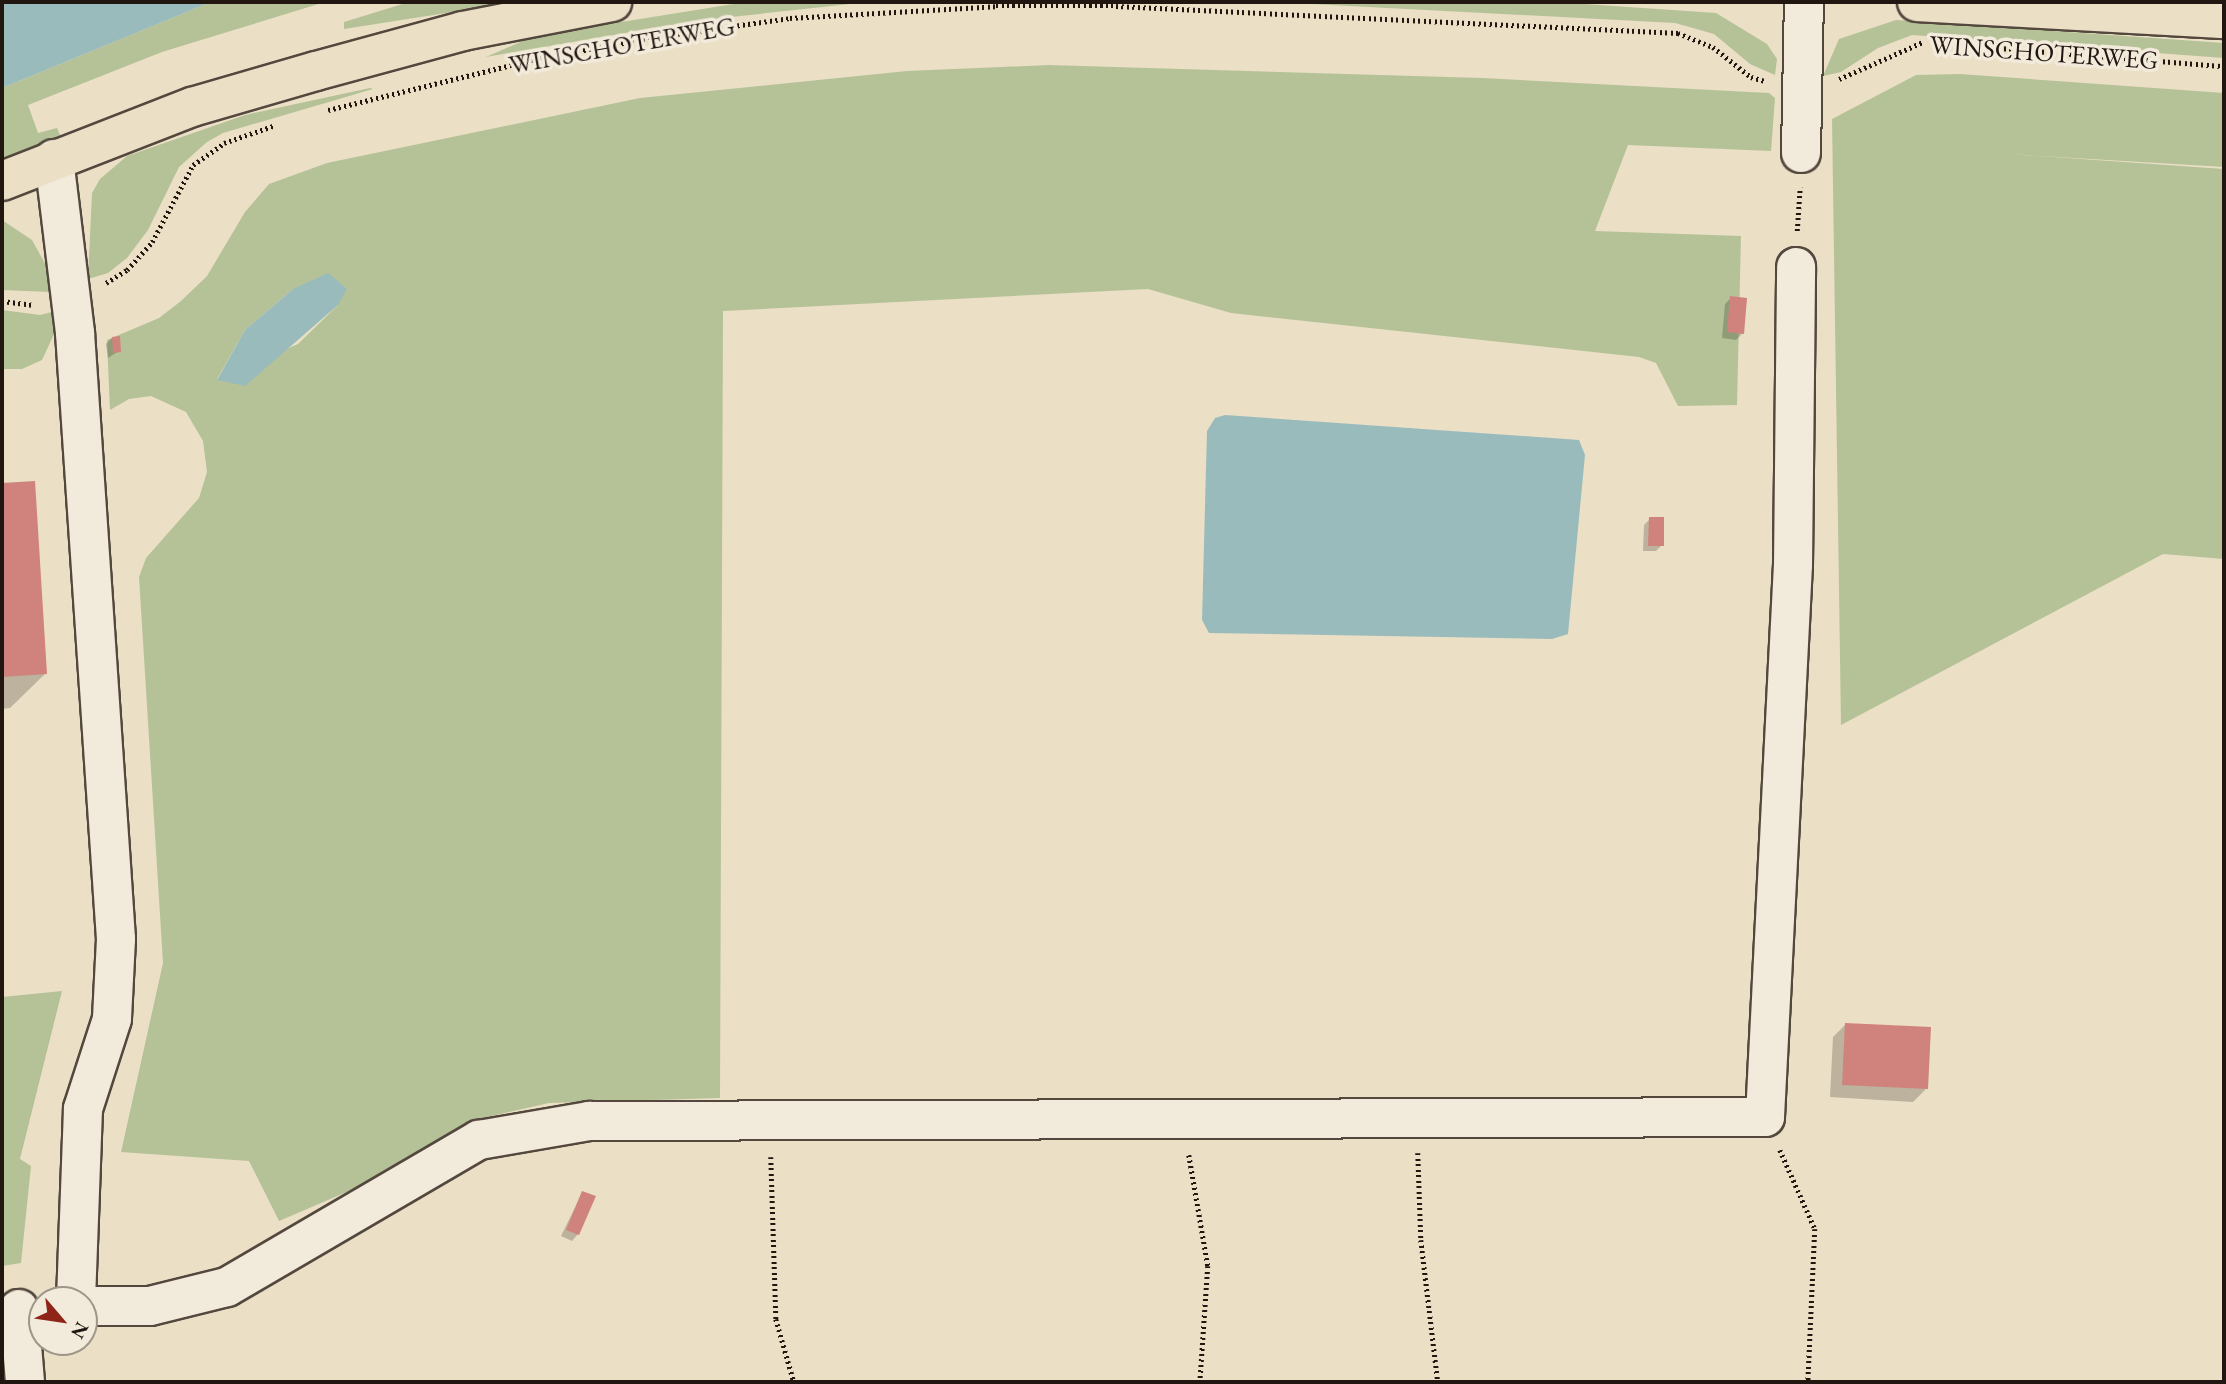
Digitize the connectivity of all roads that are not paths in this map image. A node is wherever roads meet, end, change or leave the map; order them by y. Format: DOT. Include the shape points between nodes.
graph roads {
  1 [pos="612,2"];
  2 [pos="1804,2"];
  3 [pos="1917,2"];
  4 [pos="2224,7"];
  5 [pos="2171,13"];
  6 [pos="2224,19"];
  7 [pos="1801,153"];
  8 [pos="54,159"];
  9 [pos="2,181"];
  10 [pos="1796,267"];
  11 [pos="77,1286"];
  12 [pos="98,1306"];
  13 [pos="21,1309"];
  14 [pos="25,1382"];
  1 -- 8 [label="main road, WINSCHOTERWEG" via="463,31 316,71 192,107"];
  2 -- 7 [label="lane"];
  3 -- 5 [label="main road, WINSCHOTERWEG"];
  4 -- 5 [label="main road, WINSCHOTERWEG"];
  5 -- 6 [label="main road, WINSCHOTERWEG"];
  8 -- 9 [label="main road, WINSCHOTERWEG"];
  8 -- 11 [label="lane" via="72,295 116,939 112,1019 83,1109"];
  10 -- 12 [label="lane" via="1793,565 1765,1117 589,1121 479,1140 310,1243 227,1287 150,1306"];
  13 -- 14 [label="lane"];
}
